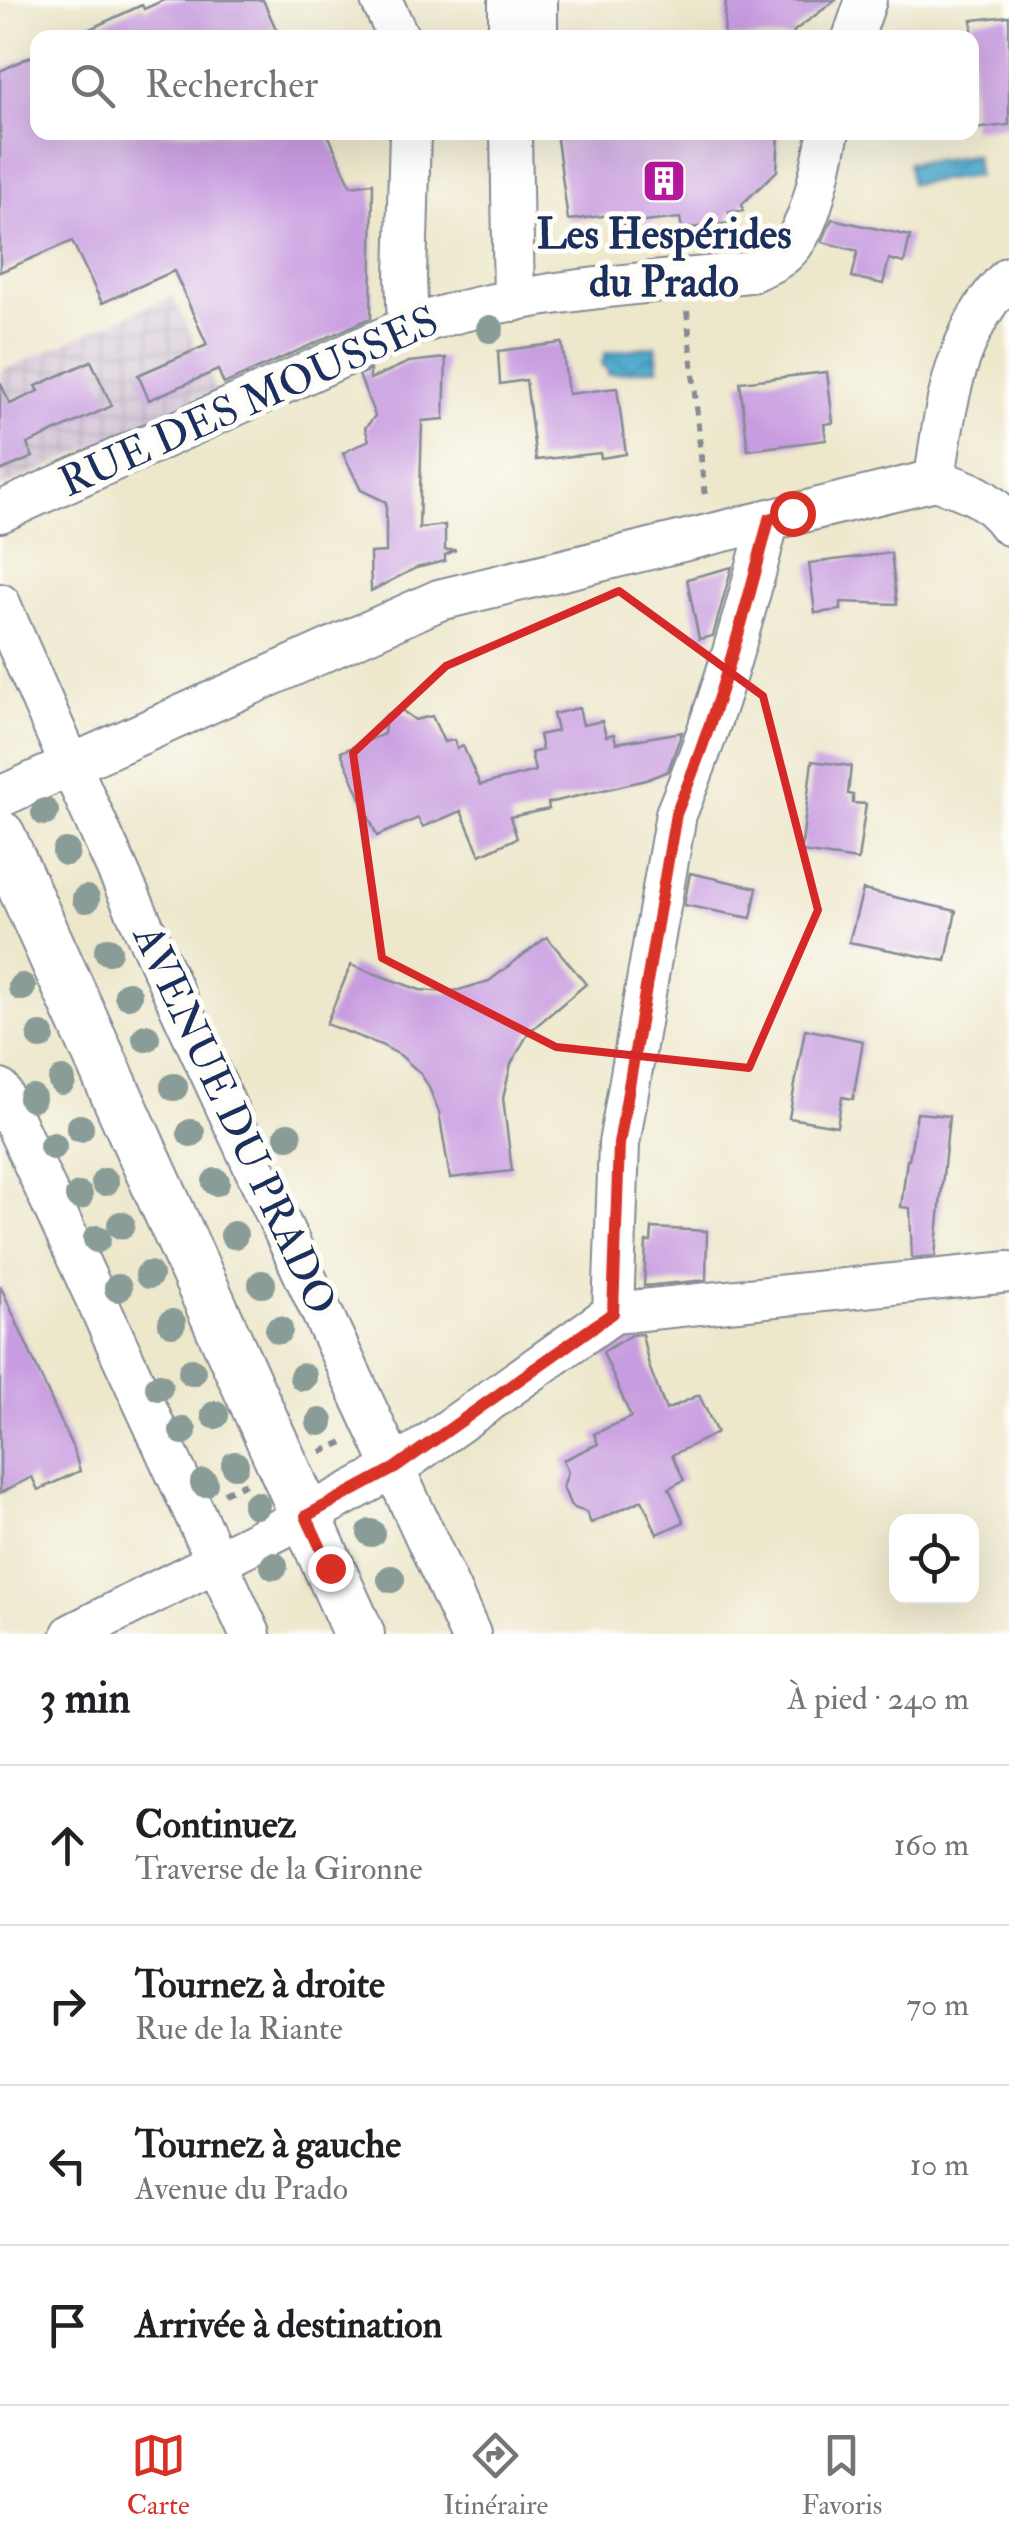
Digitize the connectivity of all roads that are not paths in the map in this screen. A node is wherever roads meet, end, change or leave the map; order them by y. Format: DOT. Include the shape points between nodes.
graph roads {
  1 [pos="382,0"];
  2 [pos="413,0"];
  3 [pos="508,0"];
  4 [pos="537,0"];
  5 [pos="866,0"];
  6 [pos="396,30"];
  7 [pos="413,30"];
  8 [pos="509,30"];
  9 [pos="537,30"];
  10 [pos="855,30"];
  11 [pos="410,140"];
  12 [pos="512,140"];
  13 [pos="538,140"];
  14 [pos="827,140"];
  15 [pos="1009,277"];
  16 [pos="528,298"];
  17 [pos="408,327"];
  18 [pos="934,480"];
  19 [pos="0,512"];
  20 [pos="779,516"];
  21 [pos="1009,524"];
  22 [pos="0,604"];
  23 [pos="69,765"];
  24 [pos="0,797"];
  25 [pos="0,836"];
  26 [pos="0,1090"];
  27 [pos="16,1165"];
  28 [pos="1009,1272"];
  29 [pos="613,1313"];
  30 [pos="395,1468"];
  31 [pos="306,1516"];
  32 [pos="216,1560"];
  33 [pos="72,1634"];
  34 [pos="250,1634"];
  35 [pos="359,1634"];
  36 [pos="470,1634"];
  1 -- 6 [label="street"];
  2 -- 7 [label="street"];
  3 -- 8 [label="street"];
  4 -- 9 [label="street"];
  5 -- 10 [label="street"];
  11 -- 17 [label="street"];
  12 -- 16 [label="street"];
  13 -- 16 [label="street"];
  14 -- 16 [label="street, RUE DES MOUSSES" via="809,213 786,252 770,263 750,272"];
  15 -- 18 [label="street" via="968,332 942,418"];
  16 -- 17 [label="street, RUE DES MOUSSES"];
  17 -- 19 [label="street, RUE DES MOUSSES"];
  18 -- 20 [label="street"];
  18 -- 21 [label="street" via="974,492"];
  20 -- 23 [label="street" via="438,600"];
  20 -- 29 [label="street" via="676,814 619,1144"];
  22 -- 23 [label="street, AVENUE DU PRADO"];
  23 -- 24 [label="street"];
  23 -- 30 [label="street, AVENUE DU PRADO"];
  25 -- 31 [label="main road"];
  26 -- 27 [label="street"];
  27 -- 32 [label="street"];
  28 -- 29 [label="street"];
  29 -- 30 [label="street"];
  30 -- 31 [label="street"];
  30 -- 36 [label="street, AVENUE DU PRADO"];
  31 -- 32 [label="street"];
  31 -- 35 [label="main road"];
  32 -- 33 [label="street"];
  32 -- 34 [label="street"];
}
